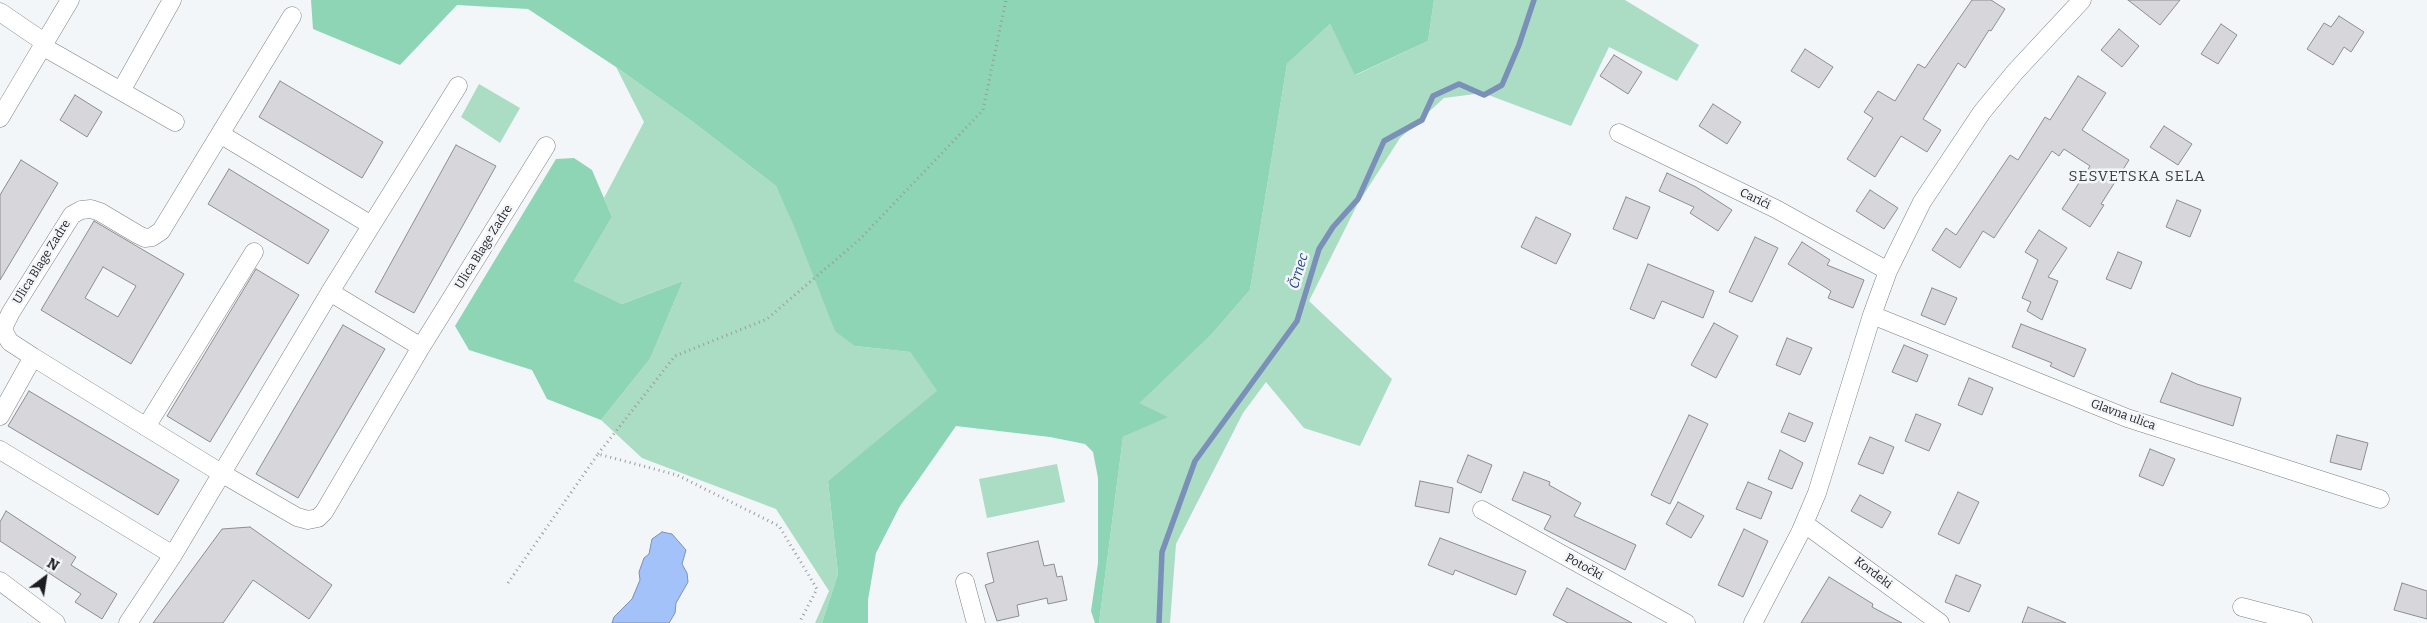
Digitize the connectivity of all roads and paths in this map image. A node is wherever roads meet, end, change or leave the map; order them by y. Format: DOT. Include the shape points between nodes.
graph roads {
  1 [pos="70,0"];
  2 [pos="172,0"];
  3 [pos="1006,0"];
  4 [pos="2082,0"];
  5 [pos="0,12"];
  6 [pos="292,16"];
  7 [pos="43,44"];
  8 [pos="458,86"];
  9 [pos="121,91"];
  10 [pos="0,118"];
  11 [pos="175,122"];
  12 [pos="1619,133"];
  13 [pos="220,134"];
  14 [pos="546,146"];
  15 [pos="371,225"];
  16 [pos="254,252"];
  17 [pos="1888,271"];
  18 [pos="330,292"];
  19 [pos="1872,315"];
  20 [pos="422,346"];
  21 [pos="33,358"];
  22 [pos="0,416"];
  23 [pos="146,427"];
  24 [pos="0,450"];
  25 [pos="598,454"];
  26 [pos="221,473"];
  27 [pos="2380,499"];
  28 [pos="1482,510"];
  29 [pos="1805,524"];
  30 [pos="173,555"];
  31 [pos="0,581"];
  32 [pos="965,582"];
  33 [pos="508,583"];
  34 [pos="2242,607"];
  35 [pos="56,623"];
  36 [pos="128,623"];
  37 [pos="799,623"];
  38 [pos="976,623"];
  39 [pos="1686,623"];
  40 [pos="1753,623"];
  41 [pos="1940,623"];
  42 [pos="2303,623"];
  1 -- 7 [label="street"];
  2 -- 9 [label="street"];
  3 -- 25 [label="path" via="982,110 860,239 767,319 675,356"];
  4 -- 17 [label="street" via="2014,72 1982,112 1922,202"];
  5 -- 7 [label="street"];
  6 -- 13 [label="street, Ulica Blage Zadre"];
  7 -- 9 [label="street"];
  7 -- 10 [label="street"];
  8 -- 15 [label="street"];
  9 -- 11 [label="street"];
  12 -- 17 [label="street, Carići" via="1776,209"];
  13 -- 15 [label="street"];
  13 -- 21 [label="street, Ulica Blage Zadre" via="161,230 152,237 145,238 91,209 72,215 4,326 10,342"];
  14 -- 20 [label="street, Ulica Blage Zadre"];
  15 -- 18 [label="street"];
  16 -- 23 [label="street"];
  17 -- 19 [label="street"];
  18 -- 20 [label="street"];
  18 -- 26 [label="street"];
  19 -- 27 [label="street, Glavna ulica" via="2127,418"];
  19 -- 29 [label="street" via="1832,449"];
  20 -- 26 [label="street, Ulica Blage Zadre" via="318,518 297,517"];
  21 -- 22 [label="street"];
  21 -- 23 [label="street, Ulica Blage Zadre"];
  23 -- 26 [label="street, Ulica Blage Zadre"];
  24 -- 30 [label="street"];
  25 -- 33 [label="path"];
  25 -- 37 [label="path" via="677,475 779,526 817,589"];
  26 -- 30 [label="street"];
  28 -- 39 [label="street, Potočki"];
  29 -- 40 [label="street"];
  29 -- 41 [label="street, Kordeki"];
  30 -- 36 [label="street"];
  31 -- 35 [label="street"];
  32 -- 38 [label="street"];
  34 -- 42 [label="street"];
}
